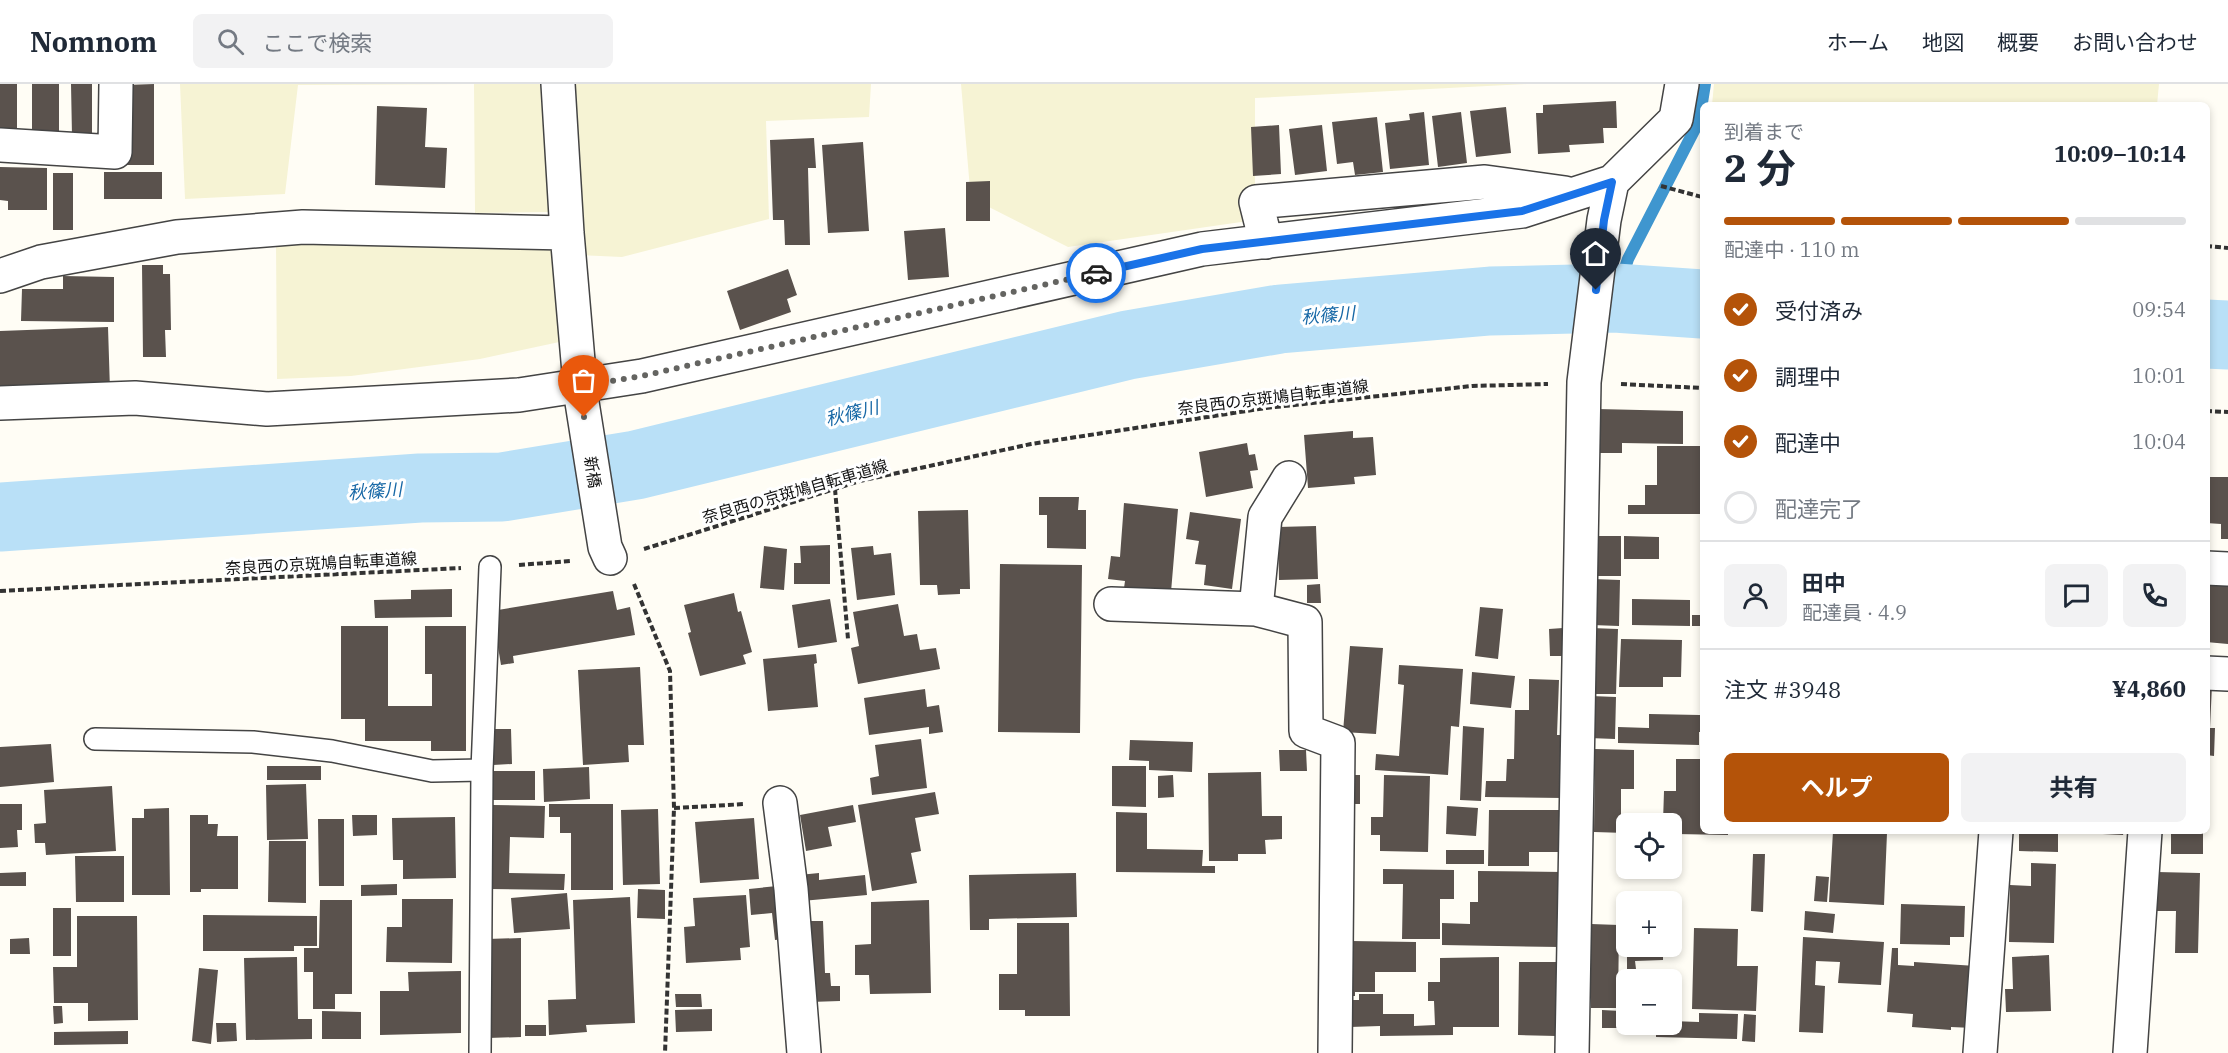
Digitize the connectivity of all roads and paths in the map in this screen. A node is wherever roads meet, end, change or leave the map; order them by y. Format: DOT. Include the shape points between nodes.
graph roads {
  1 [pos="116,84"];
  2 [pos="558,84"];
  3 [pos="1682,84"];
  4 [pos="0,145"];
  5 [pos="1612,182"];
  6 [pos="1659,186"];
  7 [pos="1700,196"];
  8 [pos="567,234"];
  9 [pos="2210,246"];
  10 [pos="2228,248"];
  11 [pos="0,276"];
  12 [pos="1584,382"];
  13 [pos="1700,388"];
  14 [pos="580,391"];
  15 [pos="0,403"];
  16 [pos="2210,411"];
  17 [pos="2228,412"];
  18 [pos="1289,478"];
  19 [pos="835,489"];
  20 [pos="612,554"];
  21 [pos="490,567"];
  22 [pos="2210,568"];
  23 [pos="2228,570"];
  24 [pos="0,591"];
  25 [pos="1111,604"];
  26 [pos="1256,609"];
  27 [pos="848,639"];
  28 [pos="2210,673"];
  29 [pos="2228,674"];
  30 [pos="95,739"];
  31 [pos="482,770"];
  32 [pos="780,802"];
  33 [pos="674,808"];
  34 [pos="1996,834"];
  35 [pos="2145,834"];
  36 [pos="480,1053"];
  37 [pos="665,1053"];
  38 [pos="804,1053"];
  39 [pos="1335,1053"];
  40 [pos="1572,1053"];
  41 [pos="1980,1053"];
  42 [pos="2130,1053"];
  1 -- 4 [label="street" via="115,152"];
  2 -- 8 [label="street, 新橋"];
  3 -- 5 [label="street" via="1676,119"];
  5 -- 12 [label="street"];
  5 -- 14 [label="street" via="1522,211 1202,249"];
  6 -- 7 [label="path"];
  8 -- 11 [label="street" via="303,227 177,237 41,262"];
  8 -- 14 [label="street, 新橋"];
  9 -- 10 [label="path"];
  12 -- 13 [label="path, 奈良西の京斑鳩自転車道線"];
  12 -- 19 [label="path, 奈良西の京斑鳩自転車道線" via="1472,386 1266,408 1031,444"];
  12 -- 40 [label="street"];
  14 -- 15 [label="street" via="267,409 135,398"];
  14 -- 20 [label="street, 新橋"];
  16 -- 17 [label="path"];
  18 -- 26 [label="street" via="1265,517"];
  19 -- 20 [label="path, 奈良西の京斑鳩自転車道線"];
  19 -- 27 [label="path"];
  20 -- 21 [label="path, 奈良西の京斑鳩自転車道線"];
  20 -- 33 [label="path" via="670,671"];
  21 -- 24 [label="path, 奈良西の京斑鳩自転車道線"];
  21 -- 31 [label="lane"];
  22 -- 23 [label="street"];
  25 -- 26 [label="street"];
  26 -- 39 [label="street" via="1305,622 1306,731 1338,743"];
  28 -- 29 [label="street"];
  30 -- 31 [label="lane" via="253,742 332,751 432,771"];
  31 -- 36 [label="lane"];
  32 -- 33 [label="path"];
  32 -- 38 [label="street"];
  33 -- 37 [label="path"];
  34 -- 41 [label="street"];
  35 -- 42 [label="street"];
}
